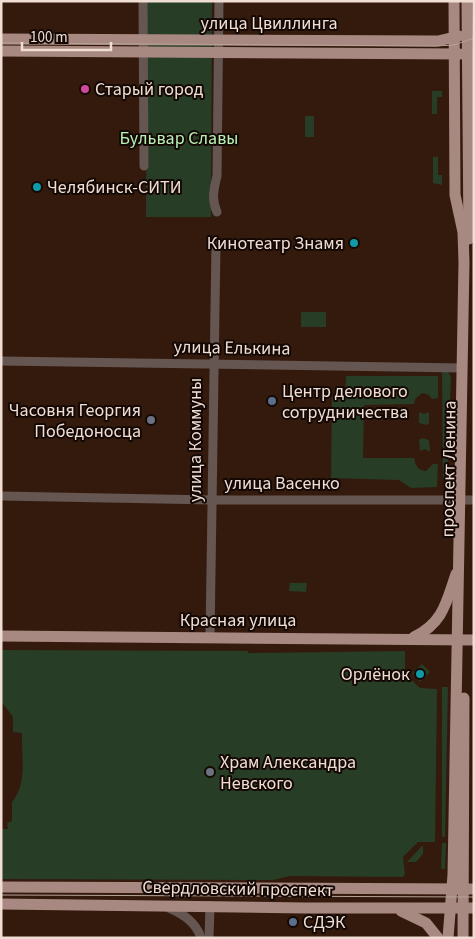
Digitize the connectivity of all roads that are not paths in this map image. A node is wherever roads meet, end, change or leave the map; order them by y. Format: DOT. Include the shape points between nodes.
graph roads {
  1 [pos="143,1"];
  2 [pos="219,1"];
  3 [pos="454,1"];
  4 [pos="467,1"];
  5 [pos="470,30"];
  6 [pos="454,39"];
  7 [pos="1,40"];
  8 [pos="143,46"];
  9 [pos="219,46"];
  10 [pos="1,51"];
  11 [pos="470,53"];
  12 [pos="454,54"];
  13 [pos="144,166"];
  14 [pos="217,212"];
  15 [pos="469,238"];
  16 [pos="216,243"];
  17 [pos="472,256"];
  18 [pos="1,361"];
  19 [pos="214,364"];
  20 [pos="462,368"];
  21 [pos="1,496"];
  22 [pos="212,500"];
  23 [pos="466,500"];
  24 [pos="459,566"];
  25 [pos="1,636"];
  26 [pos="210,637"];
  27 [pos="411,639"];
  28 [pos="465,640"];
  29 [pos="1,888"];
  30 [pos="210,888"];
  31 [pos="463,889"];
  32 [pos="1,904"];
  33 [pos="164,906"];
  34 [pos="210,906"];
  35 [pos="451,908"];
  36 [pos="468,908"];
  37 [pos="397,909"];
  38 [pos="201,938"];
  39 [pos="209,938"];
  40 [pos="438,938"];
  41 [pos="448,938"];
  42 [pos="464,938"];
  1 -- 8 [label="street"];
  2 -- 9 [label="street"];
  3 -- 6 [label="main road, проспект Ленина"];
  4 -- 5 [label="main road, проспект Ленина"];
  5 -- 6 [label="main road, улица Цвиллинга"];
  5 -- 11 [label="main road, проспект Ленина"];
  6 -- 9 [label="main road, улица Цвиллинга"];
  6 -- 12 [label="main road, проспект Ленина"];
  7 -- 8 [label="main road, улица Цвиллинга"];
  8 -- 9 [label="main road, улица Цвиллинга"];
  8 -- 10 [label="main road, улица Цвиллинга"];
  8 -- 13 [label="street"];
  9 -- 12 [label="main road, улица Цвиллинга"];
  9 -- 14 [label="street" via="217,176 213,190 213,204"];
  11 -- 12 [label="main road, улица Цвиллинга"];
  11 -- 15 [label="main road, проспект Ленина"];
  12 -- 15 [label="main road, проспект Ленина" via="455,195"];
  15 -- 17 [label="main road, проспект Ленина"];
  15 -- 20 [label="main road, проспект Ленина"];
  16 -- 19 [label="street, улица Коммуны"];
  17 -- 23 [label="main road, проспект Ленина"];
  18 -- 19 [label="street, улица Елькина"];
  19 -- 20 [label="street, улица Елькина"];
  19 -- 22 [label="street, улица Коммуны"];
  20 -- 23 [label="main road, проспект Ленина"];
  21 -- 22 [label="street, улица Васенко"];
  22 -- 23 [label="street, улица Васенко"];
  22 -- 26 [label="street, улица Коммуны"];
  23 -- 24 [label="main road, проспект Ленина"];
  23 -- 28 [label="main road, проспект Ленина"];
  24 -- 27 [label="main road" via="439,618 426,632"];
  24 -- 28 [label="main road, проспект Ленина"];
  25 -- 26 [label="main road, Красная улица"];
  26 -- 27 [label="main road, Красная улица"];
  27 -- 28 [label="main road, Красная улица"];
  28 -- 31 [label="main road, проспект Ленина"];
  29 -- 30 [label="main road, Свердловский проспект"];
  30 -- 31 [label="main road, Свердловский проспект"];
  30 -- 34 [label="main road"];
  31 -- 35 [label="main road, проспект Ленина"];
  31 -- 36 [label="main road, проспект Ленина"];
  32 -- 33 [label="main road, Свердловский проспект"];
  33 -- 34 [label="main road, Свердловский проспект"];
  33 -- 38 [label="street" via="188,919 199,930"];
  34 -- 37 [label="main road, Свердловский проспект"];
  34 -- 39 [label="street"];
  35 -- 36 [label="main road, Свердловский проспект"];
  35 -- 37 [label="main road, Свердловский проспект"];
  35 -- 41 [label="main road, проспект Ленина"];
  36 -- 42 [label="main road, проспект Ленина"];
  37 -- 40 [label="main road" via="426,924"];
}
